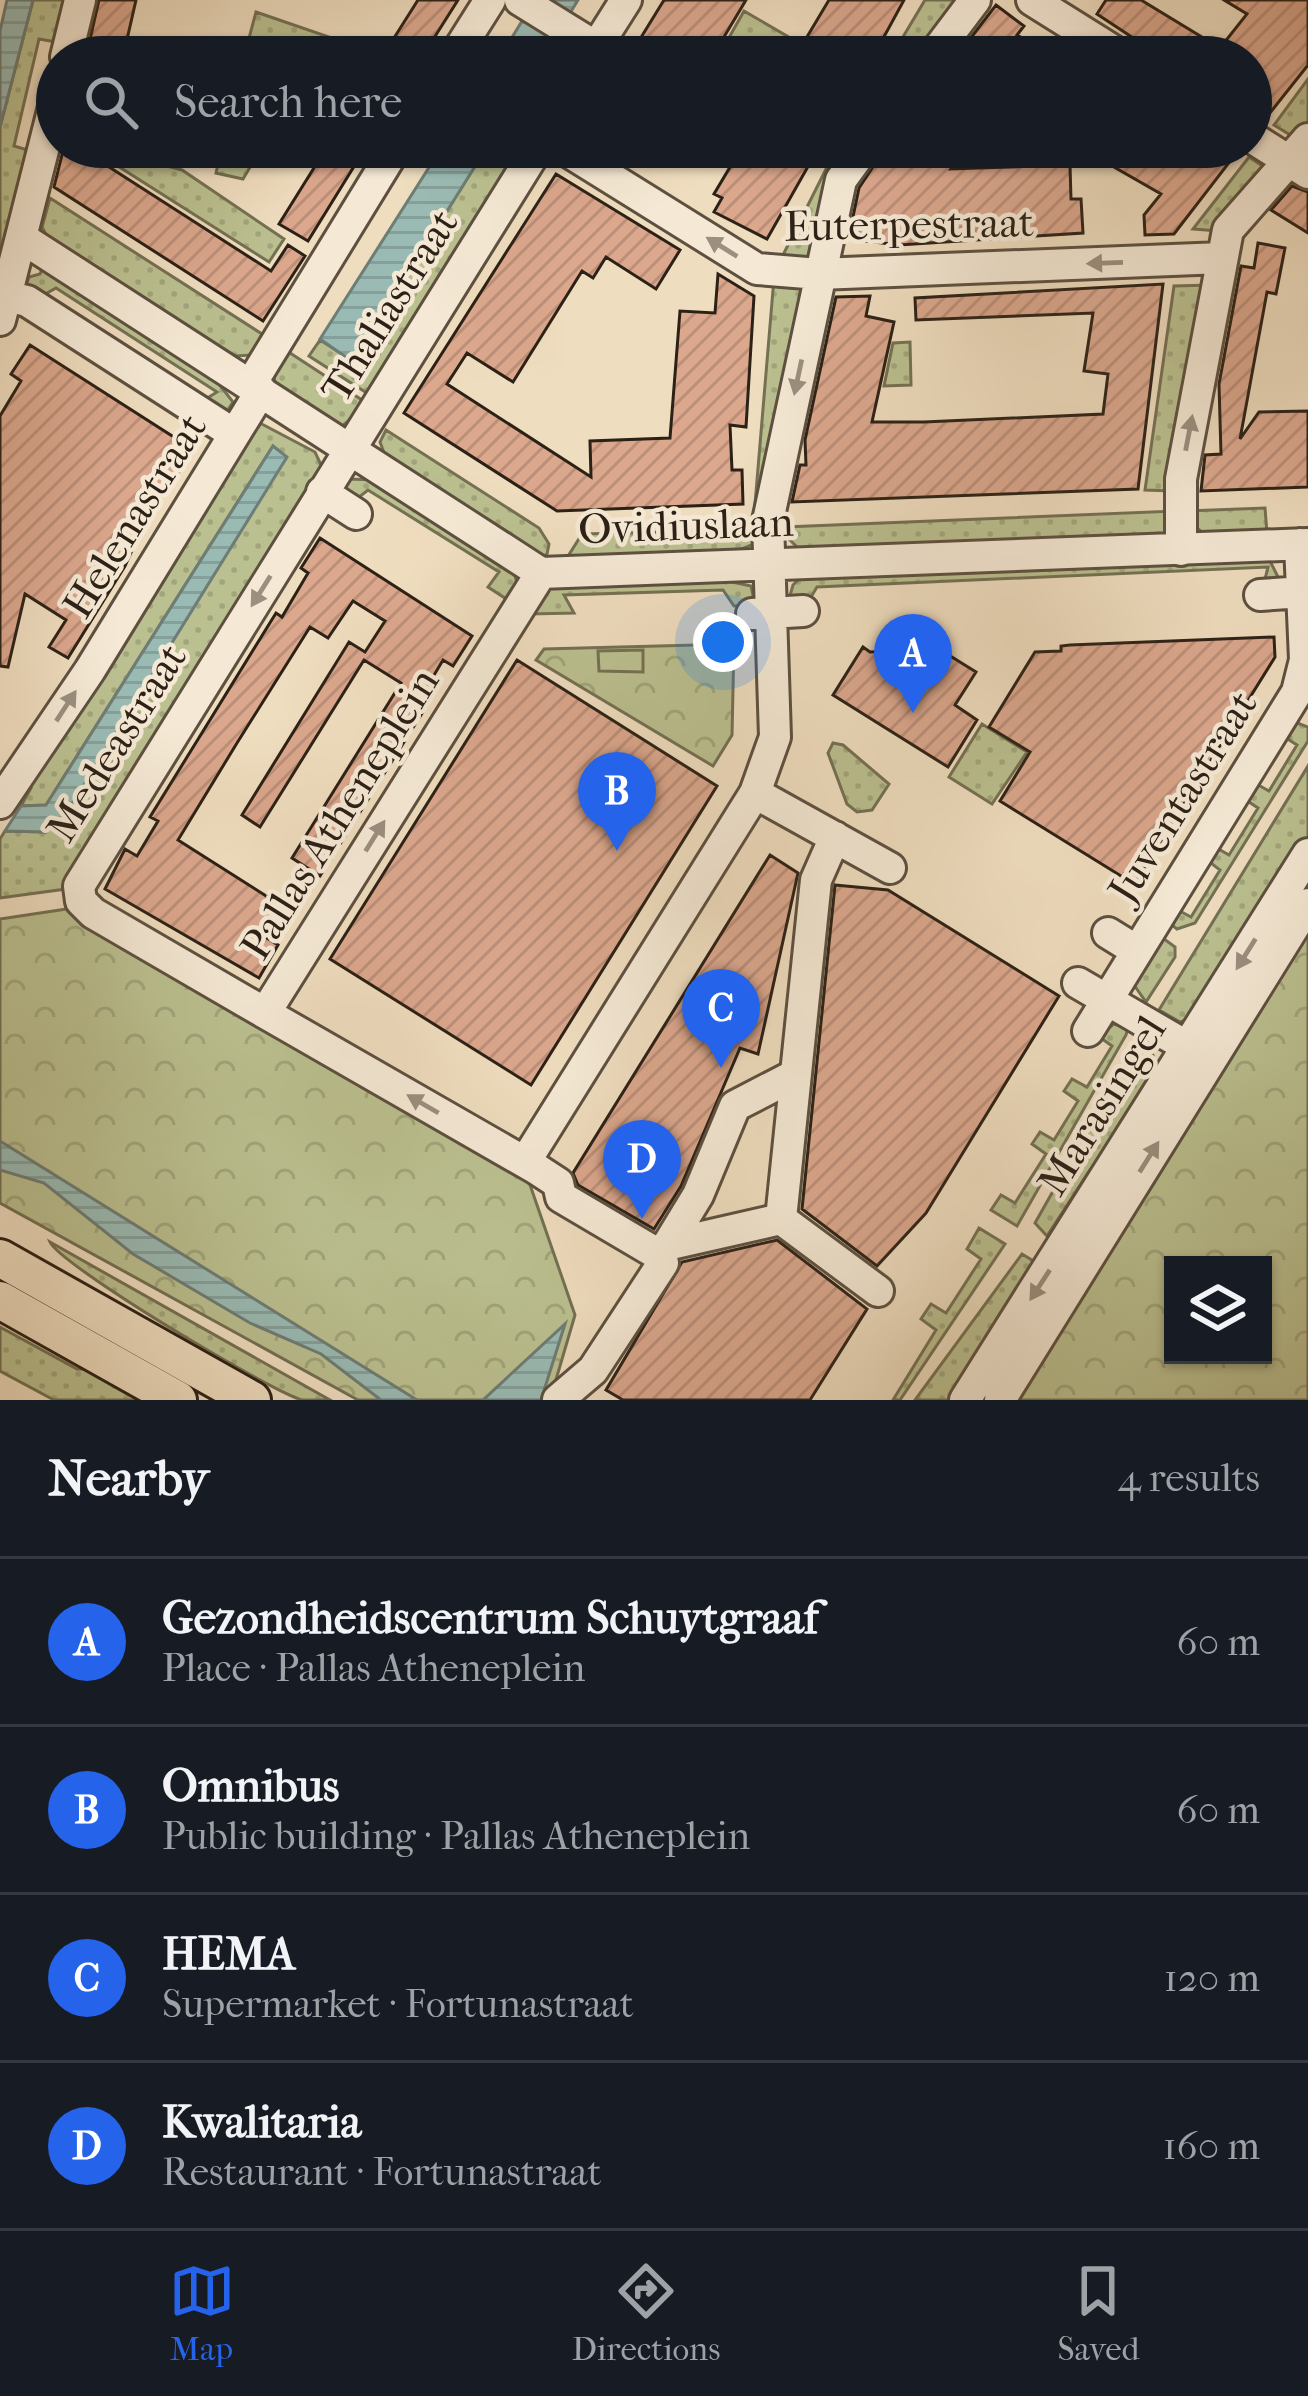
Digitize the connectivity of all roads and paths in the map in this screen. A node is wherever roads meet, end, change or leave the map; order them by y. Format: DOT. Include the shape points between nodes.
graph roads {
  1 [pos="80,0"];
  2 [pos="490,0"];
  3 [pos="626,0"];
  4 [pos="975,0"];
  5 [pos="1032,0"];
  6 [pos="521,1"];
  7 [pos="71,36"];
  8 [pos="467,36"];
  9 [pos="573,36"];
  10 [pos="594,36"];
  11 [pos="948,36"];
  12 [pos="1089,36"];
  13 [pos="1272,146"];
  14 [pos="1301,158"];
  15 [pos="39,168"];
  16 [pos="384,168"];
  17 [pos="525,168"];
  18 [pos="595,168"];
  19 [pos="850,168"];
  20 [pos="22,238"];
  21 [pos="1222,258"];
  22 [pos="819,274"];
  23 [pos="3,308"];
  24 [pos="256,387"];
  25 [pos="234,434"];
  26 [pos="351,448"];
  27 [pos="322,492"];
  28 [pos="356,514"];
  29 [pos="1304,544"];
  30 [pos="1181,550"];
  31 [pos="767,565"];
  32 [pos="542,573"];
  33 [pos="1303,592"];
  34 [pos="1260,595"];
  35 [pos="803,611"];
  36 [pos="761,614"];
  37 [pos="755,793"];
  38 [pos="1,804"];
  39 [pos="835,837"];
  40 [pos="1308,854"];
  41 [pos="890,868"];
  42 [pos="1308,904"];
  43 [pos="1108,934"];
  44 [pos="1137,951"];
  45 [pos="1078,983"];
  46 [pos="1107,1000"];
  47 [pos="266,1013"];
  48 [pos="1088,1031"];
  49 [pos="1199,1054"];
  50 [pos="793,1076"];
  51 [pos="525,1162"];
  52 [pos="781,1219"];
  53 [pos="664,1250"];
  54 [pos="0,1258"];
  55 [pos="878,1291"];
  56 [pos="0,1300"];
  57 [pos="178,1400"];
  58 [pos="252,1400"];
  59 [pos="558,1400"];
  60 [pos="965,1400"];
  61 [pos="1000,1400"];
  1 -- 7 [label="street"];
  2 -- 8 [label="street"];
  3 -- 10 [label="street"];
  4 -- 11 [label="street"];
  5 -- 12 [label="street"];
  6 -- 9 [label="street"];
  13 -- 14 [label="street"];
  14 -- 21 [label="street" via="1228,230"];
  15 -- 20 [label="street"];
  16 -- 24 [label="street, Helenastraat"];
  17 -- 26 [label="street, Thaliastraat"];
  22 -- 18 [label="street, Euterpestraat, one-way" via="757,269"];
  19 -- 22 [label="street"];
  20 -- 23 [label="street"];
  20 -- 24 [label="street, Ovidiuslaan"];
  21 -- 22 [label="street, Euterpestraat, one-way"];
  30 -- 21 [label="street, one-way" via="1181,479"];
  22 -- 31 [label="street, one-way" via="773,493"];
  23 -- 25 [label="street" via="27,301"];
  24 -- 25 [label="street, Helenastraat"];
  24 -- 26 [label="street, Ovidiuslaan"];
  38 -- 25 [label="street, Helenastraat, one-way"];
  26 -- 27 [label="street, Medeastraat"];
  26 -- 32 [label="street, Ovidiuslaan"];
  27 -- 28 [label="street"];
  27 -- 47 [label="street, Medeastraat, one-way" via="79,886 93,913"];
  29 -- 30 [label="street, Ovidiuslaan"];
  29 -- 33 [label="street, Juventastraat"];
  30 -- 31 [label="street, Ovidiuslaan"];
  31 -- 32 [label="street, Ovidiuslaan"];
  31 -- 36 [label="street"];
  47 -- 32 [label="street, Pallas Atheneplein, one-way"];
  33 -- 34 [label="street"];
  33 -- 44 [label="street, Juventastraat" via="1305,660 1297,692"];
  35 -- 36 [label="street"];
  36 -- 37 [label="street" via="775,737"];
  37 -- 39 [label="street"];
  37 -- 51 [label="street"];
  39 -- 41 [label="street"];
  39 -- 50 [label="street" via="816,880"];
  40 -- 49 [label="street, Marasingel, one-way"];
  42 -- 49 [label="street, Marasingel"];
  43 -- 44 [label="street, Juventastraat"];
  44 -- 46 [label="street, Juventastraat"];
  45 -- 46 [label="street"];
  46 -- 48 [label="street, Juventastraat"];
  46 -- 49 [label="street"];
  51 -- 47 [label="street, Pallas Atheneplein, one-way"];
  49 -- 60 [label="street, Marasingel, one-way"];
  61 -- 49 [label="street, Marasingel, one-way"];
  50 -- 52 [label="street"];
  50 -- 53 [label="street" via="735,1106 698,1195"];
  51 -- 53 [label="street, Pallas Atheneplein" via="558,1183 561,1197"];
  52 -- 53 [label="street"];
  52 -- 55 [label="street"];
  53 -- 59 [label="street" via="664,1263 593,1370"];
  54 -- 58 [label="main road"];
  56 -- 57 [label="main road"];
}
